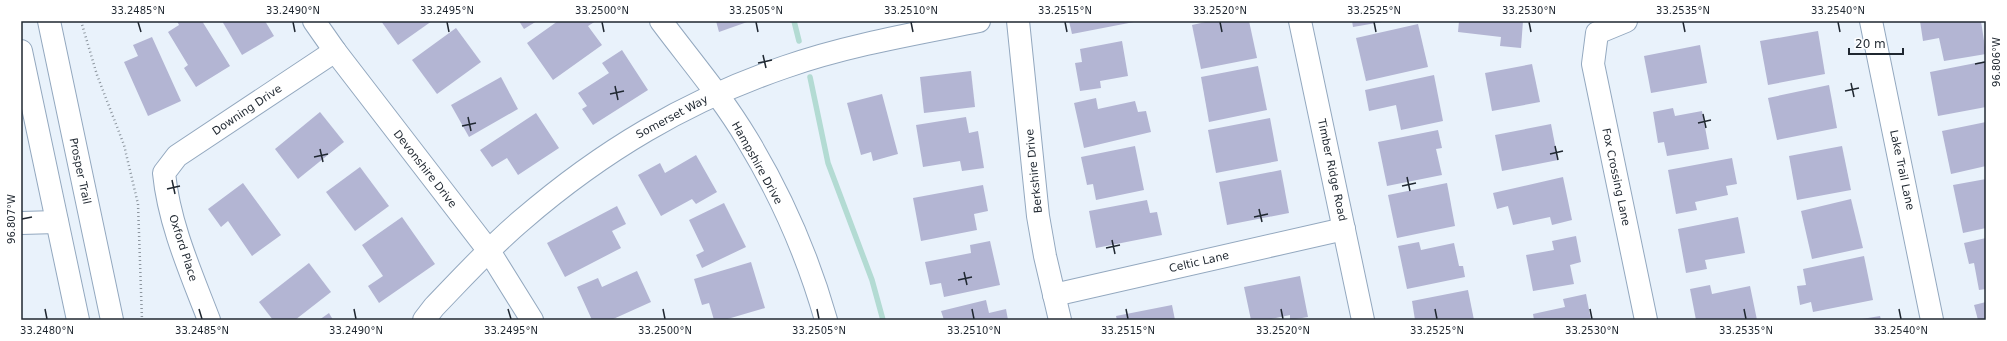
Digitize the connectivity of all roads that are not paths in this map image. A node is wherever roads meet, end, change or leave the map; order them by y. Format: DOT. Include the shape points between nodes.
graph roads {
  1 [pos="49,21"];
  2 [pos="314,21"];
  3 [pos="660,21"];
  4 [pos="979,21"];
  5 [pos="1018,21"];
  6 [pos="1300,21"];
  7 [pos="1626,21"];
  8 [pos="1871,21"];
  9 [pos="21,51"];
  10 [pos="335,51"];
  11 [pos="62,88"];
  12 [pos="25,94"];
  13 [pos="716,94"];
  14 [pos="164,173"];
  15 [pos="56,222"];
  16 [pos="21,223"];
  17 [pos="1344,229"];
  18 [pos="489,251"];
  19 [pos="1054,295"];
  20 [pos="78,320"];
  21 [pos="112,320"];
  22 [pos="209,320"];
  23 [pos="424,320"];
  24 [pos="532,320"];
  25 [pos="826,320"];
  26 [pos="1060,320"];
  27 [pos="1363,320"];
  28 [pos="1646,320"];
  29 [pos="1932,320"];
  1 -- 11 [label="street, Prosper Trail"];
  2 -- 10 [label="street, Devonshire Drive"];
  3 -- 13 [label="street, Hampshire Drive"];
  4 -- 13 [label="street, Somerset Way" via="826,55 787,66"];
  5 -- 19 [label="street, Berkshire Drive" via="1034,185"];
  6 -- 17 [label="street, Timber Ridge Road"];
  7 -- 28 [label="street, Fox Crossing Lane" via="1597,33 1593,64"];
  8 -- 29 [label="street, Lake Trail Lane"];
  9 -- 12 [label="street"];
  10 -- 14 [label="street, Downing Drive" via="177,156"];
  10 -- 18 [label="street, Devonshire Drive"];
  11 -- 12 [label="street"];
  11 -- 21 [label="street, Prosper Trail"];
  12 -- 15 [label="street"];
  13 -- 18 [label="street, Somerset Way" via="676,112 601,159 520,220"];
  13 -- 25 [label="street, Hampshire Drive" via="747,139 786,215"];
  14 -- 22 [label="street, Oxford Place" via="168,202 180,242"];
  15 -- 16 [label="street"];
  15 -- 20 [label="street"];
  17 -- 19 [label="street, Celtic Lane"];
  17 -- 27 [label="street, Timber Ridge Road"];
  18 -- 23 [label="street, Somerset Way"];
  18 -- 24 [label="street, Devonshire Drive"];
  19 -- 26 [label="street, Berkshire Drive"];
}
